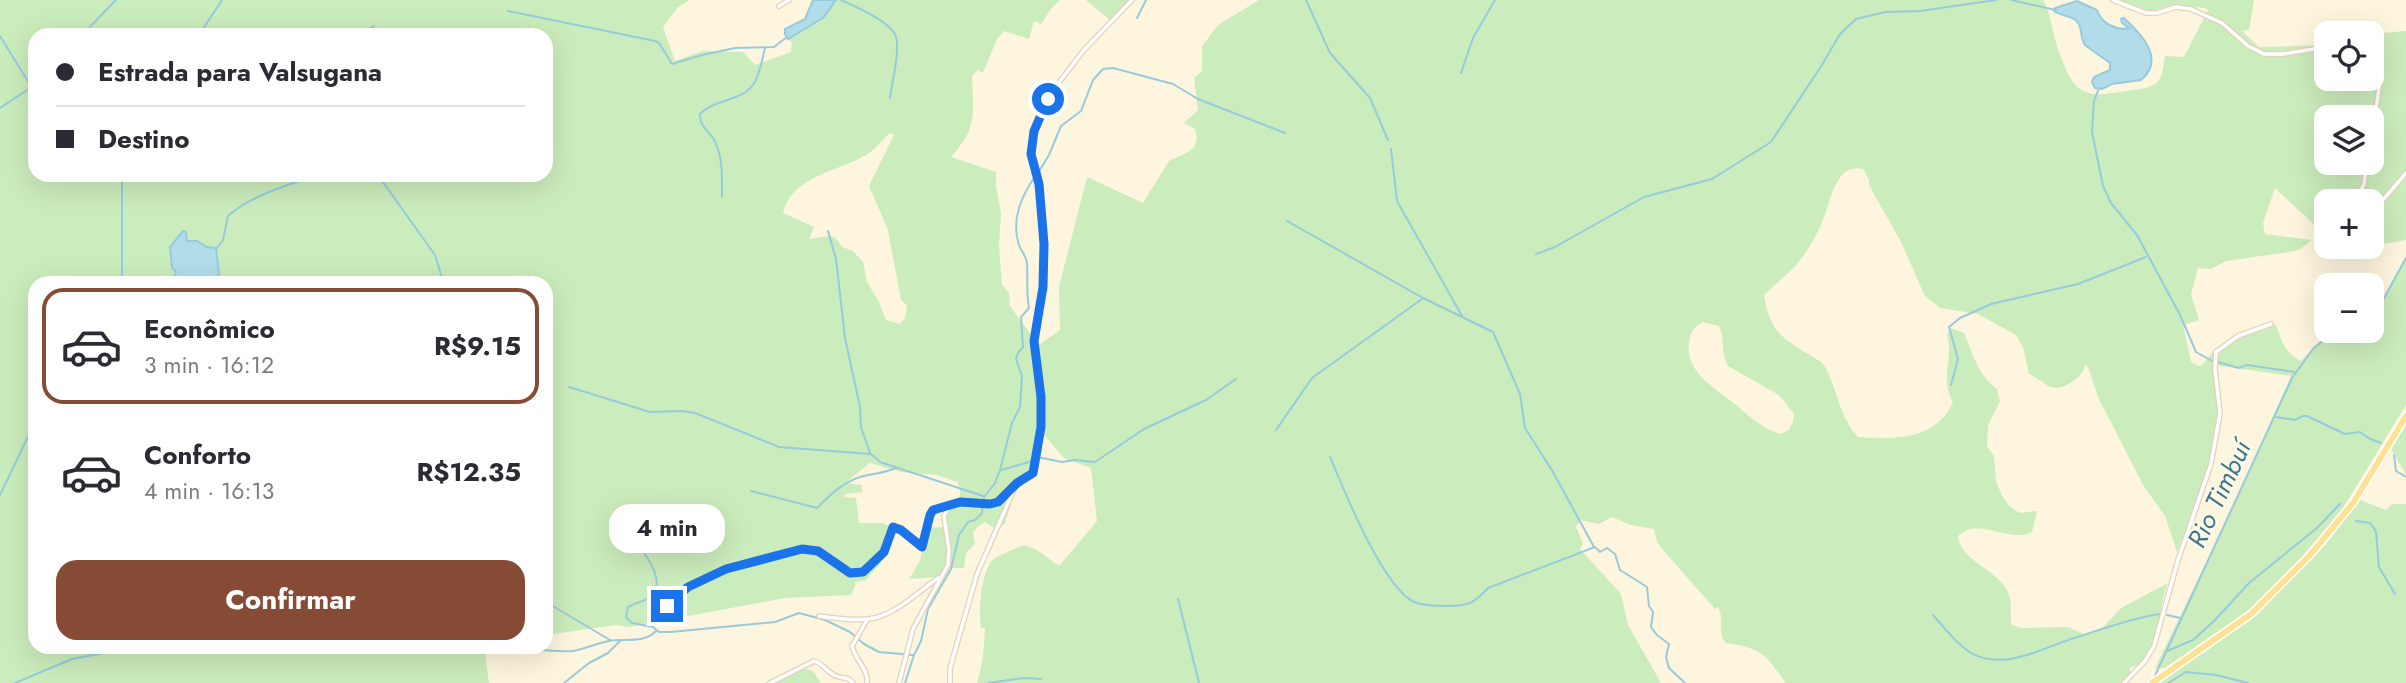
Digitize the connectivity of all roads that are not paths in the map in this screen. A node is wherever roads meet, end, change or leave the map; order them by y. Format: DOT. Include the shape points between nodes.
graph roads {
  1 [pos="789,0"];
  2 [pos="1132,0"];
  3 [pos="2113,0"];
  4 [pos="779,6"];
  5 [pos="2314,49"];
  6 [pos="2406,173"];
  7 [pos="2384,199"];
  8 [pos="2271,324"];
  9 [pos="2406,416"];
  10 [pos="1017,483"];
  11 [pos="955,503"];
  12 [pos="940,577"];
  13 [pos="652,610"];
  14 [pos="818,616"];
  15 [pos="867,619"];
  16 [pos="2155,681"];
  17 [pos="770,683"];
  18 [pos="853,683"];
  19 [pos="867,683"];
  20 [pos="899,683"];
  21 [pos="950,683"];
  22 [pos="2124,683"];
  1 -- 4 [label="street"];
  2 -- 10 [label="street" via="1075,61 1048,99 1034,131 1031,154 1039,184 1044,244 1034,341 1041,427 1035,471"];
  3 -- 5 [label="street" via="2146,13 2191,9 2222,23 2264,54"];
  6 -- 7 [label="street"];
  8 -- 22 [label="street" via="2216,352 2220,414 2211,464 2154,646"];
  9 -- 16 [label="main road" via="2353,503 2310,555 2251,614"];
  10 -- 11 [label="street" via="993,503"];
  10 -- 21 [label="street" via="977,574 950,668"];
  11 -- 12 [label="street" via="945,513 949,556"];
  11 -- 13 [label="street" via="931,512 922,547 893,527 884,552 863,572 850,573 818,551 802,549 726,569"];
  12 -- 15 [label="street" via="890,611"];
  12 -- 20 [label="street" via="913,629"];
  14 -- 15 [label="street"];
  15 -- 19 [label="street" via="852,646"];
  17 -- 18 [label="street" via="814,661"];
}
